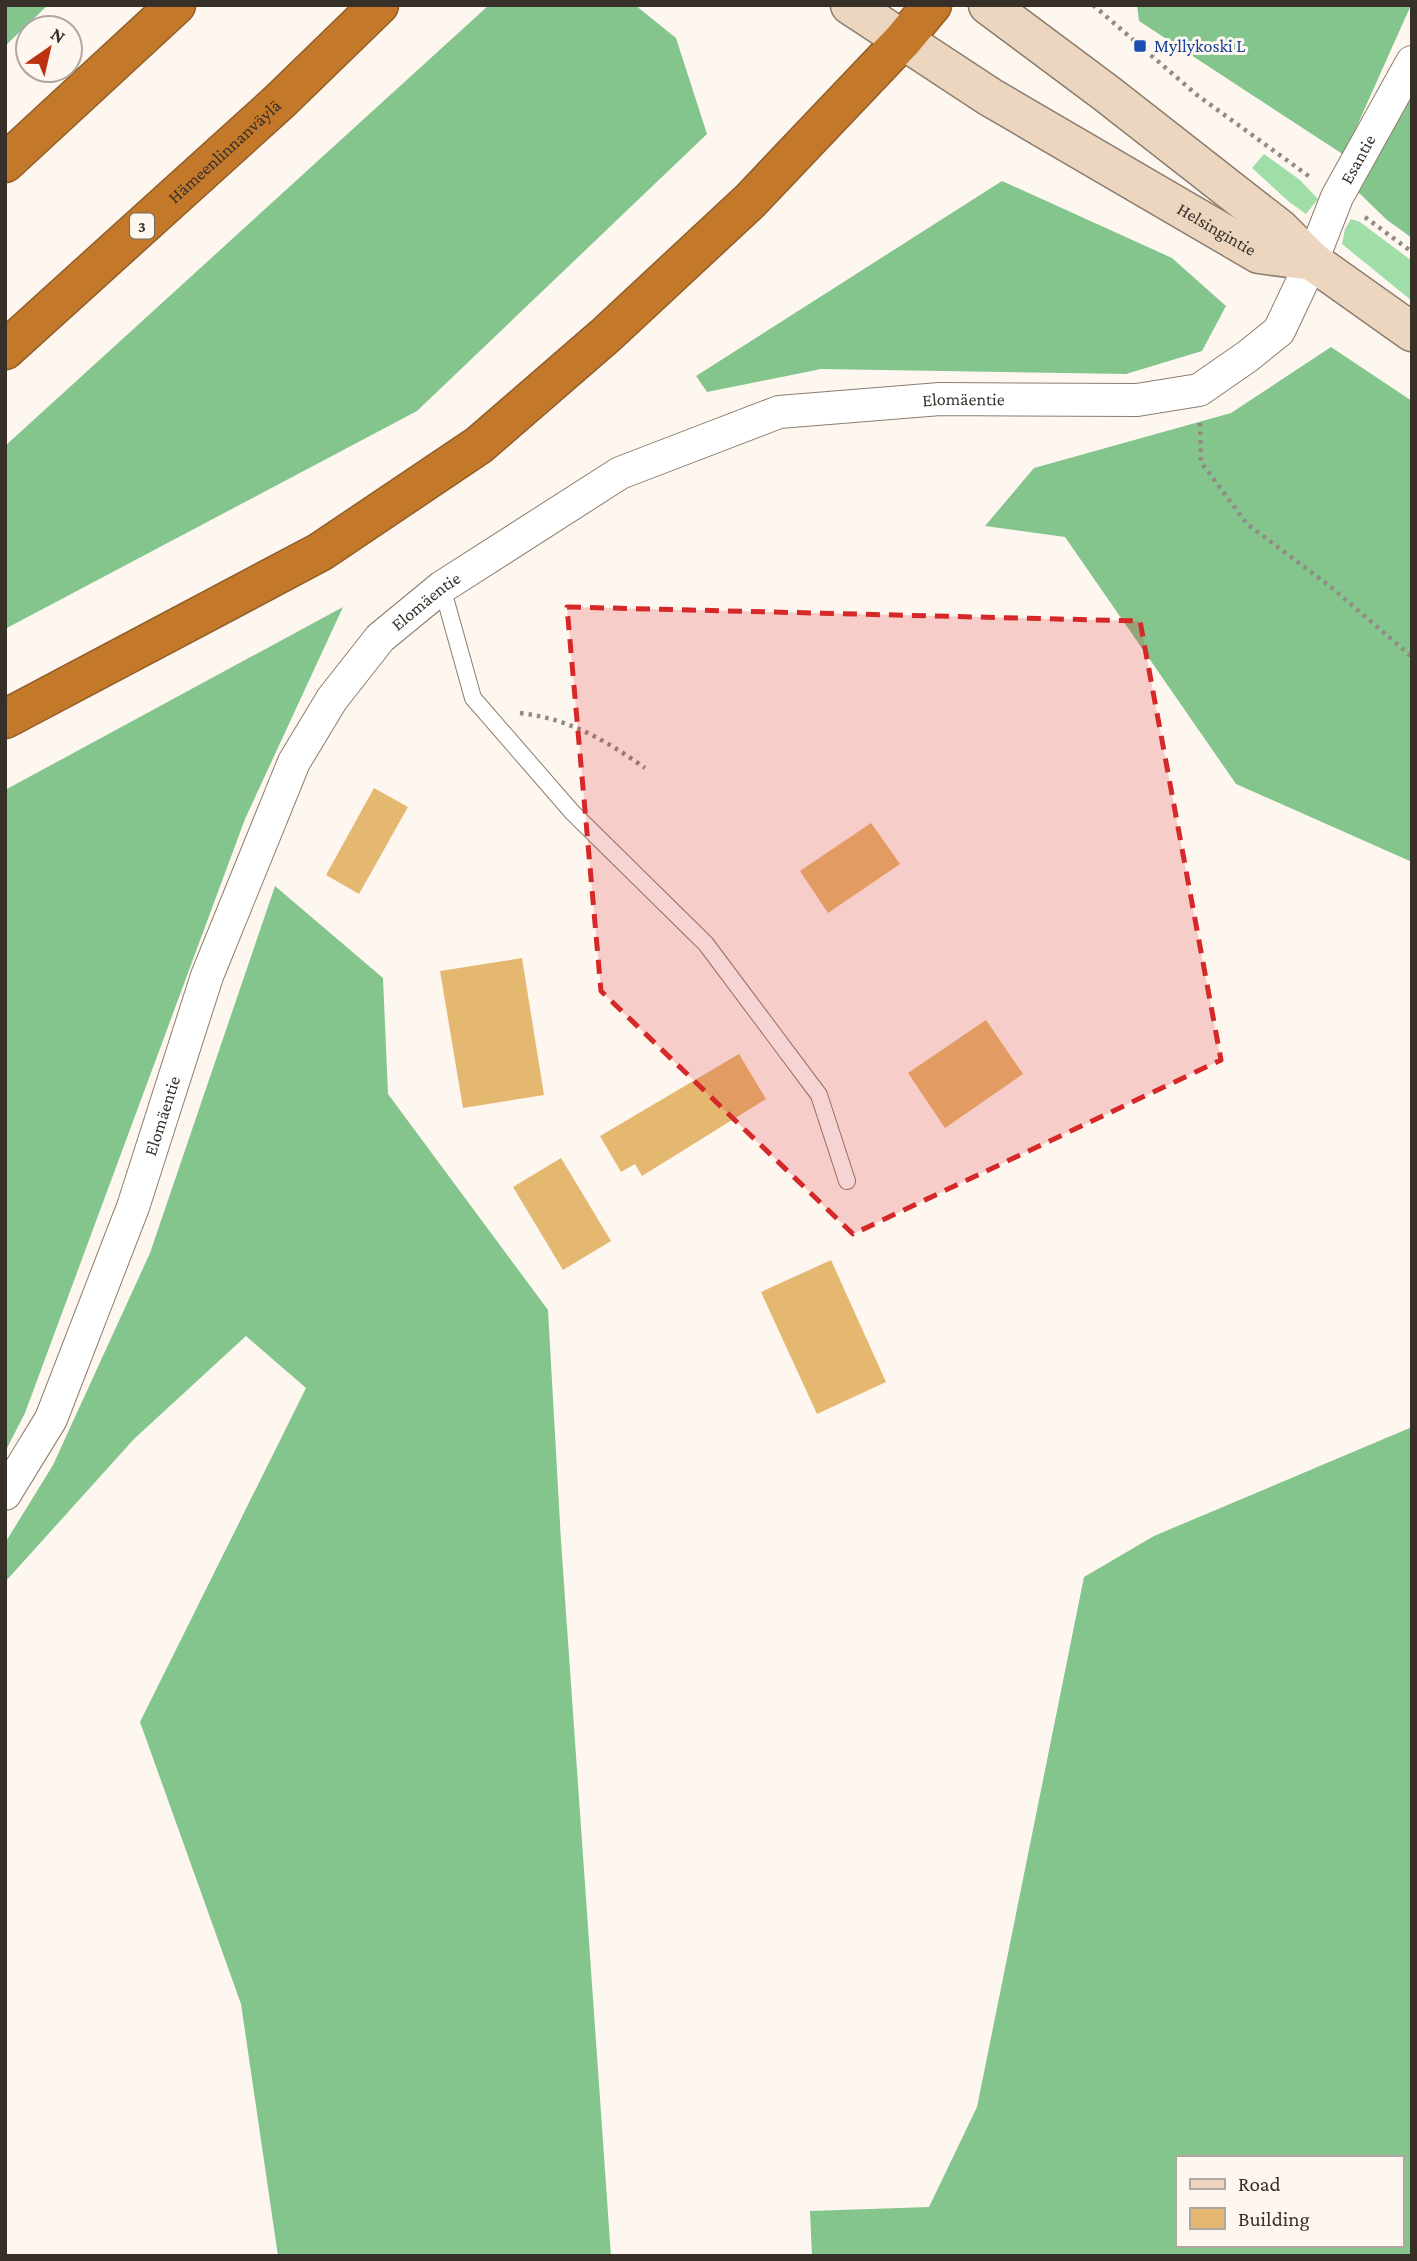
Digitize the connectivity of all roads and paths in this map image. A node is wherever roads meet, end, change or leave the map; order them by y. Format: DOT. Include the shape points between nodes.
graph roads {
  1 [pos="176,5"];
  2 [pos="379,5"];
  3 [pos="850,5"];
  4 [pos="932,5"];
  5 [pos="988,5"];
  6 [pos="1093,5"];
  7 [pos="904,40"];
  8 [pos="1412,62"];
  9 [pos="5,163"];
  10 [pos="1337,197"];
  11 [pos="1412,252"];
  12 [pos="1312,261"];
  13 [pos="1412,332"];
  14 [pos="5,350"];
  15 [pos="1201,462"];
  16 [pos="442,587"];
  17 [pos="1412,657"];
  18 [pos="481,707"];
  19 [pos="5,719"];
  20 [pos="645,768"];
  21 [pos="847,1181"];
  22 [pos="5,1494"];
  1 -- 9 [label="highway"];
  2 -- 14 [label="highway, Hämeenlinnanväylä / 3"];
  3 -- 7 [label="main road, Helsingintie"];
  4 -- 7 [label="highway"];
  5 -- 12 [label="main road, Helsingintie" via="1280,229"];
  6 -- 10 [label="path" via="1197,95"];
  7 -- 12 [label="main road, Helsingintie" via="990,97 1259,254"];
  7 -- 19 [label="highway" via="750,201 607,335 479,445 320,552"];
  8 -- 10 [label="street, Esantie"];
  10 -- 11 [label="path"];
  10 -- 12 [label="street, Esantie"];
  12 -- 13 [label="main road"];
  12 -- 16 [label="street, Elomäentie" via="1279,331 1199,390 1137,400 940,399 779,412 620,473"];
  15 -- 17 [label="path" via="1247,524 1331,587"];
  16 -- 18 [label="lane" via="473,698"];
  16 -- 22 [label="street, Elomäentie" via="380,638 332,699 294,762 207,976 133,1207 51,1419"];
  18 -- 20 [label="path" via="548,716 607,741"];
  18 -- 21 [label="lane" via="572,811 706,944 819,1096"];
}
